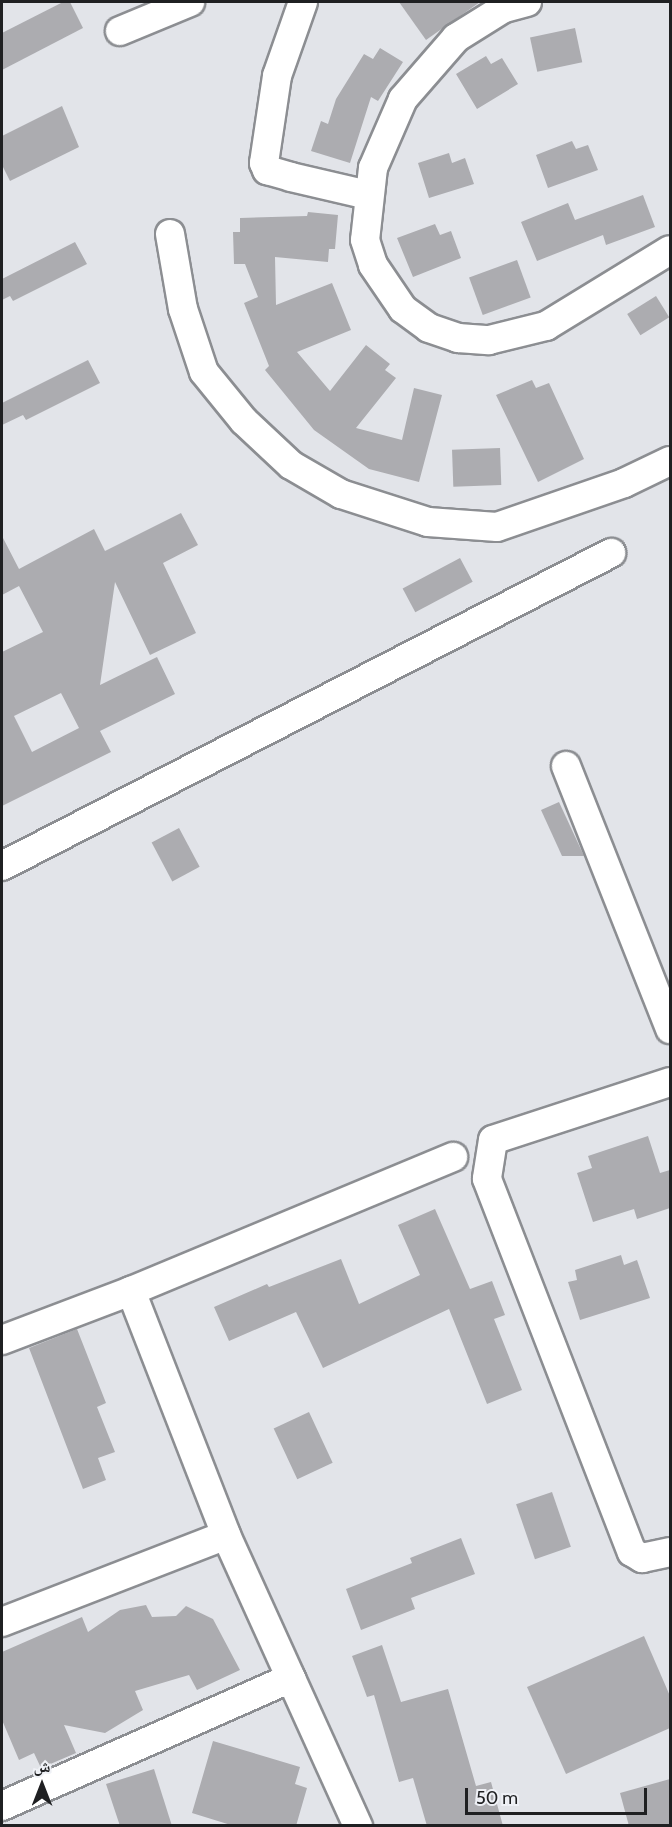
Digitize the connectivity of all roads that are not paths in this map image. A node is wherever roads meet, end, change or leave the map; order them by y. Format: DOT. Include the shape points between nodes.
graph roads {
  1 [pos="190,2"];
  2 [pos="303,2"];
  3 [pos="527,2"];
  4 [pos="120,31"];
  5 [pos="369,195"];
  6 [pos="170,234"];
  7 [pos="670,250"];
  8 [pos="670,461"];
  9 [pos="611,553"];
  10 [pos="566,766"];
  11 [pos="2,866"];
  12 [pos="670,1029"];
  13 [pos="670,1082"];
  14 [pos="453,1156"];
  15 [pos="131,1291"];
  16 [pos="2,1340"];
  17 [pos="226,1535"];
  18 [pos="670,1552"];
  19 [pos="2,1622"];
  20 [pos="291,1678"];
  21 [pos="2,1806"];
  22 [pos="358,1826"];
  1 -- 4 [label="street"];
  2 -- 5 [label="street" via="277,76 264,163 267,170"];
  3 -- 5 [label="street" via="504,8 456,38 425,71 383,136"];
  5 -- 7 [label="street" via="365,240 387,289 403,309 429,328 458,338 489,340 526,334"];
  6 -- 8 [label="street" via="183,309 204,372 244,422 291,465 341,494 428,522 497,527 624,483"];
  9 -- 11 [label="street"];
  10 -- 12 [label="street"];
  13 -- 18 [label="street" via="493,1140 487,1179 632,1552 642,1558"];
  14 -- 15 [label="street"];
  15 -- 16 [label="street"];
  15 -- 17 [label="street"];
  17 -- 19 [label="street"];
  17 -- 20 [label="street"];
  20 -- 21 [label="street"];
  20 -- 22 [label="street"];
}
